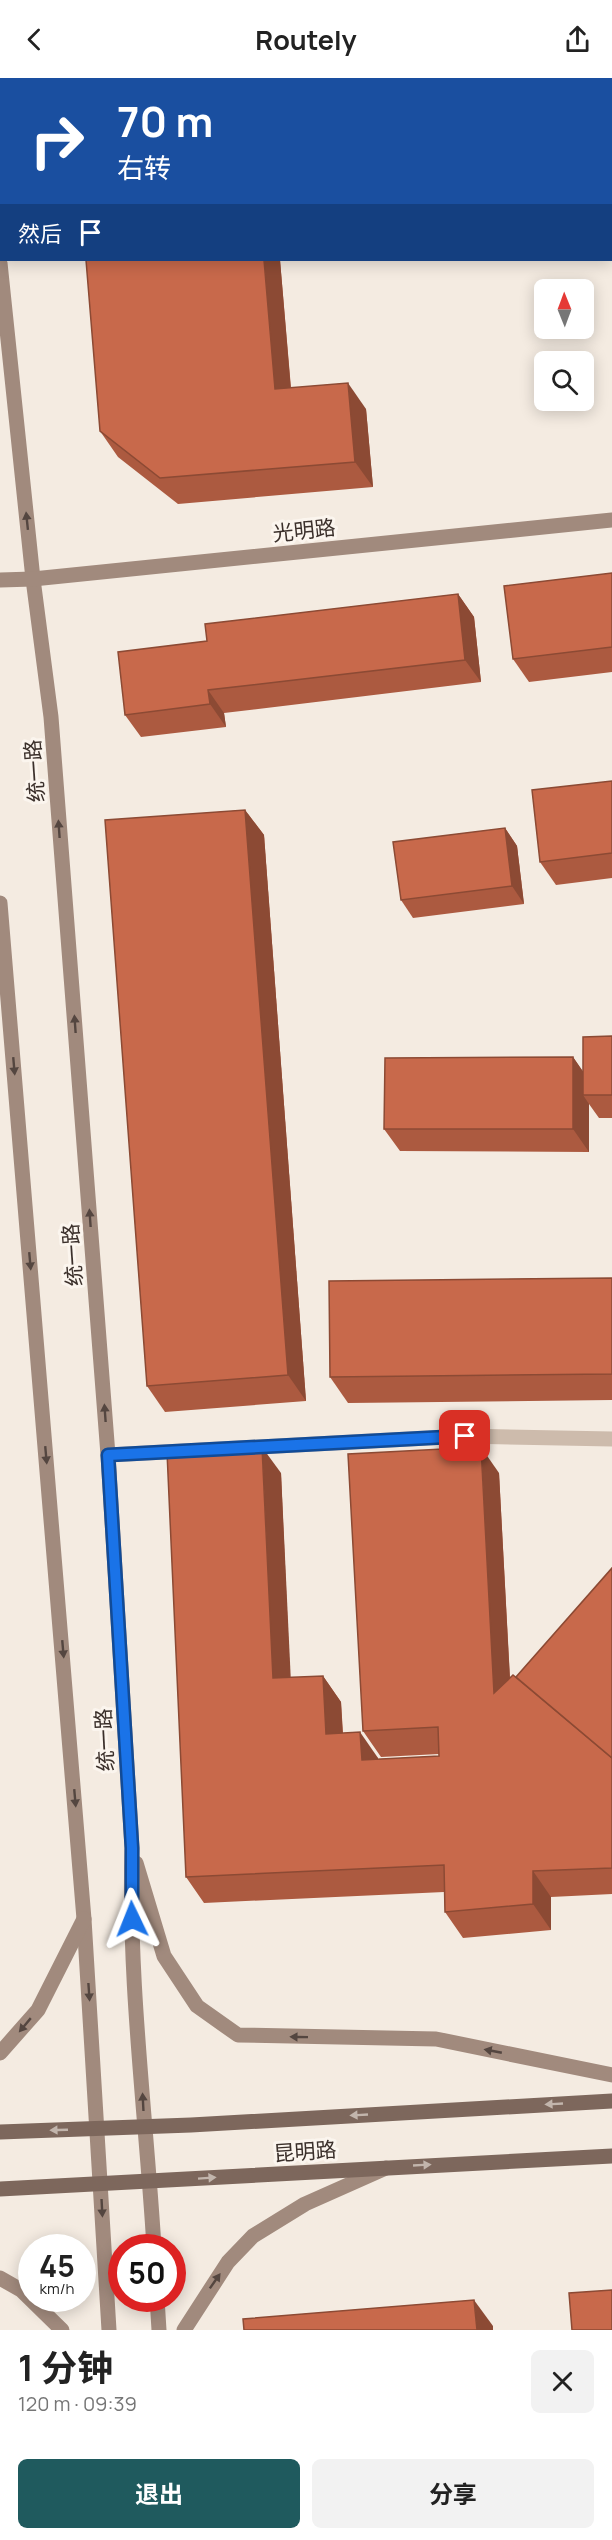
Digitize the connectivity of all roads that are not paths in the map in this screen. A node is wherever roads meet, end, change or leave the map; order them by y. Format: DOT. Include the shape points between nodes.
graph roads {
  1 [pos="0,262"];
  2 [pos="612,520"];
  3 [pos="33,579"];
  4 [pos="0,580"];
  5 [pos="0,903"];
  6 [pos="612,1439"];
  7 [pos="108,1455"];
  8 [pos="132,1848"];
  9 [pos="84,1919"];
  10 [pos="0,2053"];
  11 [pos="612,2075"];
  12 [pos="612,2101"];
  13 [pos="144,2127"];
  14 [pos="97,2128"];
  15 [pos="0,2132"];
  16 [pos="612,2156"];
  17 [pos="391,2167"];
  18 [pos="148,2182"];
  19 [pos="101,2184"];
  20 [pos="0,2189"];
  21 [pos="153,2234"];
  22 [pos="0,2278"];
  23 [pos="158,2312"];
  24 [pos="62,2330"];
  25 [pos="109,2330"];
  26 [pos="159,2330"];
  27 [pos="184,2330"];
  3 -- 1 [label="main road, 统一路, one-way"];
  2 -- 3 [label="main road, 光明路"];
  3 -- 4 [label="main road, 光明路"];
  7 -- 3 [label="main road, 统一路, one-way" via="51,717"];
  5 -- 9 [label="main road, 统一路, one-way"];
  6 -- 7 [label="street" via="465,1436"];
  7 -- 8 [label="main road, 统一路"];
  11 -- 8 [label="main road, one-way" via="436,2039 238,2035 197,2006 164,1956"];
  13 -- 8 [label="main road, 统一路, one-way" via="130,1895"];
  9 -- 10 [label="main road, one-way" via="38,2010"];
  9 -- 14 [label="main road, 统一路, one-way"];
  12 -- 13 [label="main road, 昆明路, one-way"];
  13 -- 14 [label="main road, 昆明路"];
  13 -- 18 [label="main road, 统一路"];
  14 -- 15 [label="main road, 昆明路, one-way"];
  14 -- 19 [label="main road, 统一路"];
  17 -- 16 [label="main road, 昆明路, one-way"];
  18 -- 17 [label="main road, 昆明路, one-way"];
  27 -- 17 [label="main road, one-way" via="228,2262 253,2236 305,2204"];
  18 -- 19 [label="main road, 昆明路"];
  18 -- 21 [label="main road, 统一路"];
  19 -- 20 [label="main road, 昆明路"];
  19 -- 25 [label="main road, 统一路, one-way"];
  22 -- 24 [label="main road" via="21,2290"];
  23 -- 26 [label="main road"];
}
